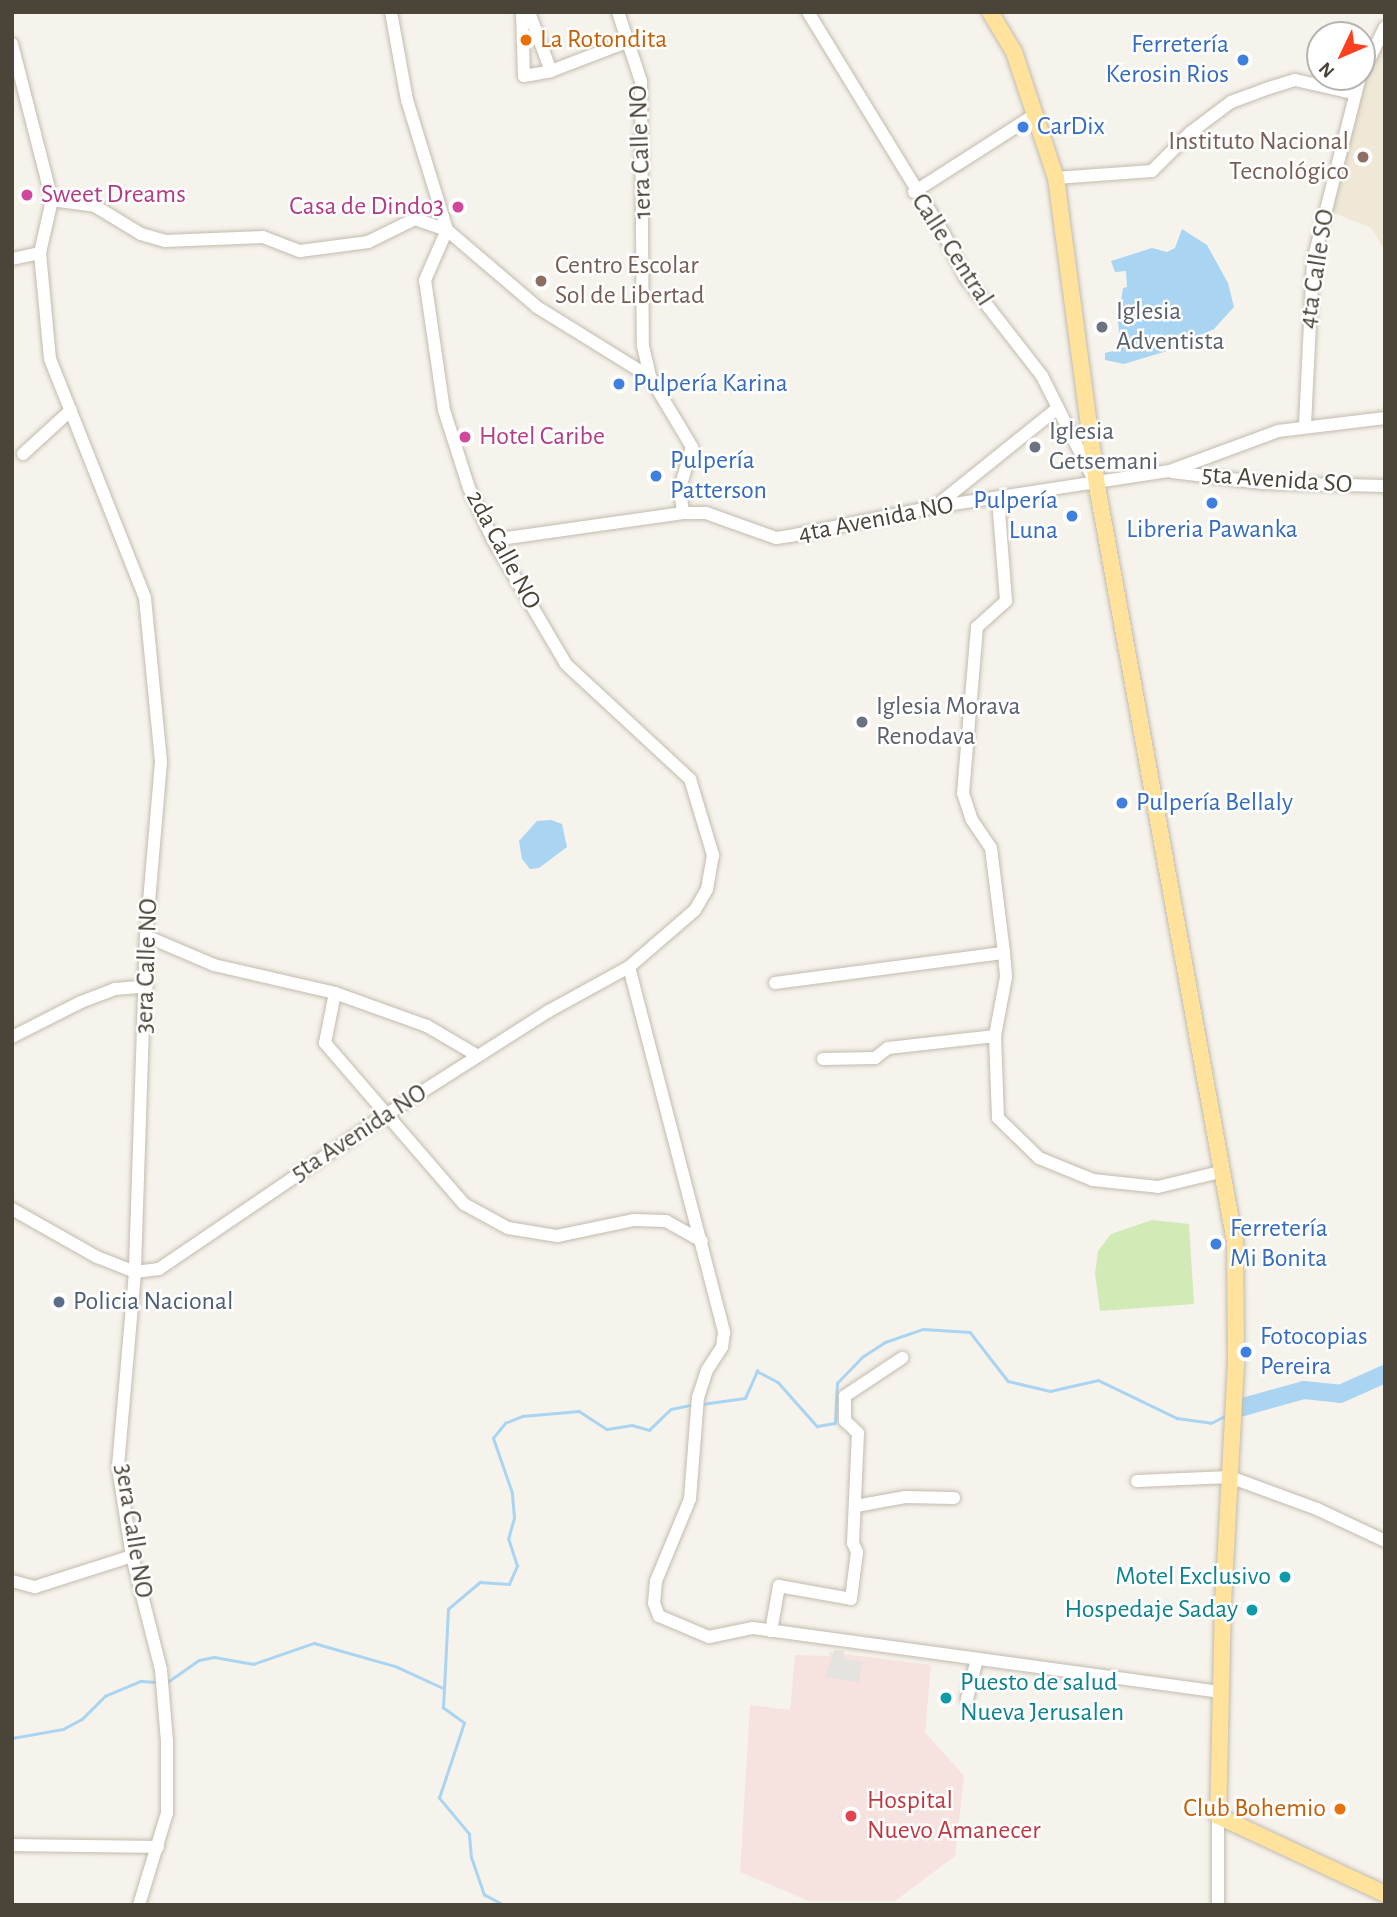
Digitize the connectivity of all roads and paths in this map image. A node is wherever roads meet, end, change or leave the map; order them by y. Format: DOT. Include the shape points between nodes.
graph roads {
  1 [pos="391,12"];
  2 [pos="522,12"];
  3 [pos="529,12"];
  4 [pos="618,12"];
  5 [pos="807,12"];
  6 [pos="990,12"];
  7 [pos="1385,27"];
  8 [pos="629,41"];
  9 [pos="12,44"];
  10 [pos="1376,45"];
  11 [pos="551,71"];
  12 [pos="1353,93"];
  13 [pos="1037,114"];
  14 [pos="1056,178"];
  15 [pos="914,192"];
  16 [pos="52,200"];
  17 [pos="447,230"];
  18 [pos="40,253"];
  19 [pos="12,259"];
  20 [pos="650,377"];
  21 [pos="1058,408"];
  22 [pos="71,410"];
  23 [pos="1385,418"];
  24 [pos="1305,425"];
  25 [pos="23,454"];
  26 [pos="1170,471"];
  27 [pos="1097,486"];
  28 [pos="1385,486"];
  29 [pos="998,499"];
  30 [pos="934,507"];
  31 [pos="683,513"];
  32 [pos="493,540"];
  33 [pos="695,910"];
  34 [pos="146,936"];
  35 [pos="1004,953"];
  36 [pos="629,967"];
  37 [pos="775,983"];
  38 [pos="147,986"];
  39 [pos="335,993"];
  40 [pos="995,1036"];
  41 [pos="12,1037"];
  42 [pos="478,1056"];
  43 [pos="823,1059"];
  44 [pos="387,1114"];
  45 [pos="1224,1171"];
  46 [pos="12,1209"];
  47 [pos="702,1241"];
  48 [pos="135,1272"];
  49 [pos="902,1358"];
  50 [pos="1137,1481"];
  51 [pos="1230,1485"];
  52 [pos="954,1498"];
  53 [pos="856,1506"];
  54 [pos="1385,1541"];
  55 [pos="132,1556"];
  56 [pos="12,1581"];
  57 [pos="771,1631"];
  58 [pos="976,1662"];
  59 [pos="1219,1692"];
  60 [pos="967,1699"];
  61 [pos="1219,1816"];
  62 [pos="12,1846"];
  63 [pos="158,1847"];
  64 [pos="1385,1894"];
  65 [pos="139,1905"];
  66 [pos="1218,1905"];
  1 -- 17 [label="street" via="407,100"];
  2 -- 11 [label="street" via="524,76"];
  3 -- 11 [label="street"];
  4 -- 8 [label="street, 1era Calle NO"];
  5 -- 15 [label="street, Calle Central"];
  6 -- 13 [label="main road" via="1014,52"];
  7 -- 10 [label="street, 4ta Calle SO"];
  8 -- 11 [label="street"];
  8 -- 20 [label="street, 1era Calle NO" via="641,81 643,346"];
  9 -- 16 [label="street, 3era Calle NO"];
  12 -- 14 [label="street" via="1295,80 1231,102 1191,132 1152,171"];
  12 -- 24 [label="street, 4ta Calle SO" via="1312,261"];
  13 -- 14 [label="main road"];
  13 -- 15 [label="street"];
  14 -- 27 [label="main road"];
  15 -- 21 [label="street, Calle Central" via="944,234 965,277 1037,369"];
  16 -- 17 [label="street" via="95,206 141,234 165,242 263,237 300,251 319,251 368,242 415,219"];
  16 -- 18 [label="street, 3era Calle NO"];
  17 -- 20 [label="street" via="537,307"];
  17 -- 32 [label="street, 2da Calle NO" via="425,280 444,410 469,488"];
  18 -- 19 [label="street"];
  18 -- 22 [label="street, 3era Calle NO" via="50,359"];
  20 -- 31 [label="street" via="691,447 680,488"];
  21 -- 27 [label="street, Calle Central"];
  21 -- 30 [label="street"];
  22 -- 25 [label="street"];
  22 -- 34 [label="street, 3era Calle NO" via="145,598 151,639 161,762"];
  23 -- 24 [label="street"];
  24 -- 26 [label="street" via="1249,440"];
  26 -- 27 [label="street, 4ta Avenida NO"];
  26 -- 28 [label="street, 5ta Avenida SO" via="1263,484"];
  27 -- 29 [label="street, 4ta Avenida NO"];
  27 -- 45 [label="main road"];
  29 -- 30 [label="street, 4ta Avenida NO"];
  29 -- 35 [label="street" via="1006,601 977,627 963,793 972,820 991,848"];
  30 -- 31 [label="street, 4ta Avenida NO" via="776,538 706,513"];
  31 -- 32 [label="street, 4ta Avenida NO"];
  32 -- 33 [label="street, 2da Calle NO" via="566,664 690,779 713,855 707,888"];
  33 -- 36 [label="street, 5ta Avenida NO"];
  34 -- 38 [label="street, 3era Calle NO"];
  34 -- 39 [label="street" via="214,965"];
  35 -- 37 [label="street"];
  35 -- 40 [label="street" via="1006,977"];
  36 -- 42 [label="street, 5ta Avenida NO"];
  36 -- 47 [label="street"];
  38 -- 41 [label="street" via="115,989"];
  38 -- 48 [label="street, 3era Calle NO"];
  39 -- 42 [label="street" via="427,1026"];
  39 -- 44 [label="street" via="325,1043"];
  40 -- 43 [label="street" via="888,1048 875,1058"];
  40 -- 45 [label="street" via="998,1118 1039,1158 1093,1180 1158,1187"];
  42 -- 44 [label="street, 5ta Avenida NO"];
  44 -- 47 [label="street" via="464,1204 508,1228 556,1236 635,1220 666,1221"];
  44 -- 48 [label="street, 5ta Avenida NO" via="159,1269"];
  45 -- 51 [label="main road" via="1235,1242"];
  46 -- 48 [label="street" via="97,1257"];
  47 -- 57 [label="street" via="724,1333 698,1397 690,1499 656,1581 654,1603 659,1616 709,1637 753,1628"];
  48 -- 55 [label="street, 3era Calle NO" via="118,1467"];
  49 -- 53 [label="street" via="845,1396 845,1422 858,1433"];
  50 -- 51 [label="street"];
  51 -- 54 [label="street" via="1317,1509"];
  51 -- 59 [label="main road"];
  52 -- 53 [label="street" via="905,1497"];
  53 -- 57 [label="street" via="851,1599 779,1586"];
  55 -- 56 [label="street" via="35,1587"];
  55 -- 63 [label="street, 3era Calle NO" via="161,1670 167,1813"];
  57 -- 58 [label="street"];
  58 -- 59 [label="street"];
  58 -- 60 [label="street"];
  59 -- 61 [label="main road"];
  61 -- 64 [label="main road"];
  61 -- 66 [label="street"];
  62 -- 63 [label="street"];
  63 -- 65 [label="street, 3era Calle NO"];
}
